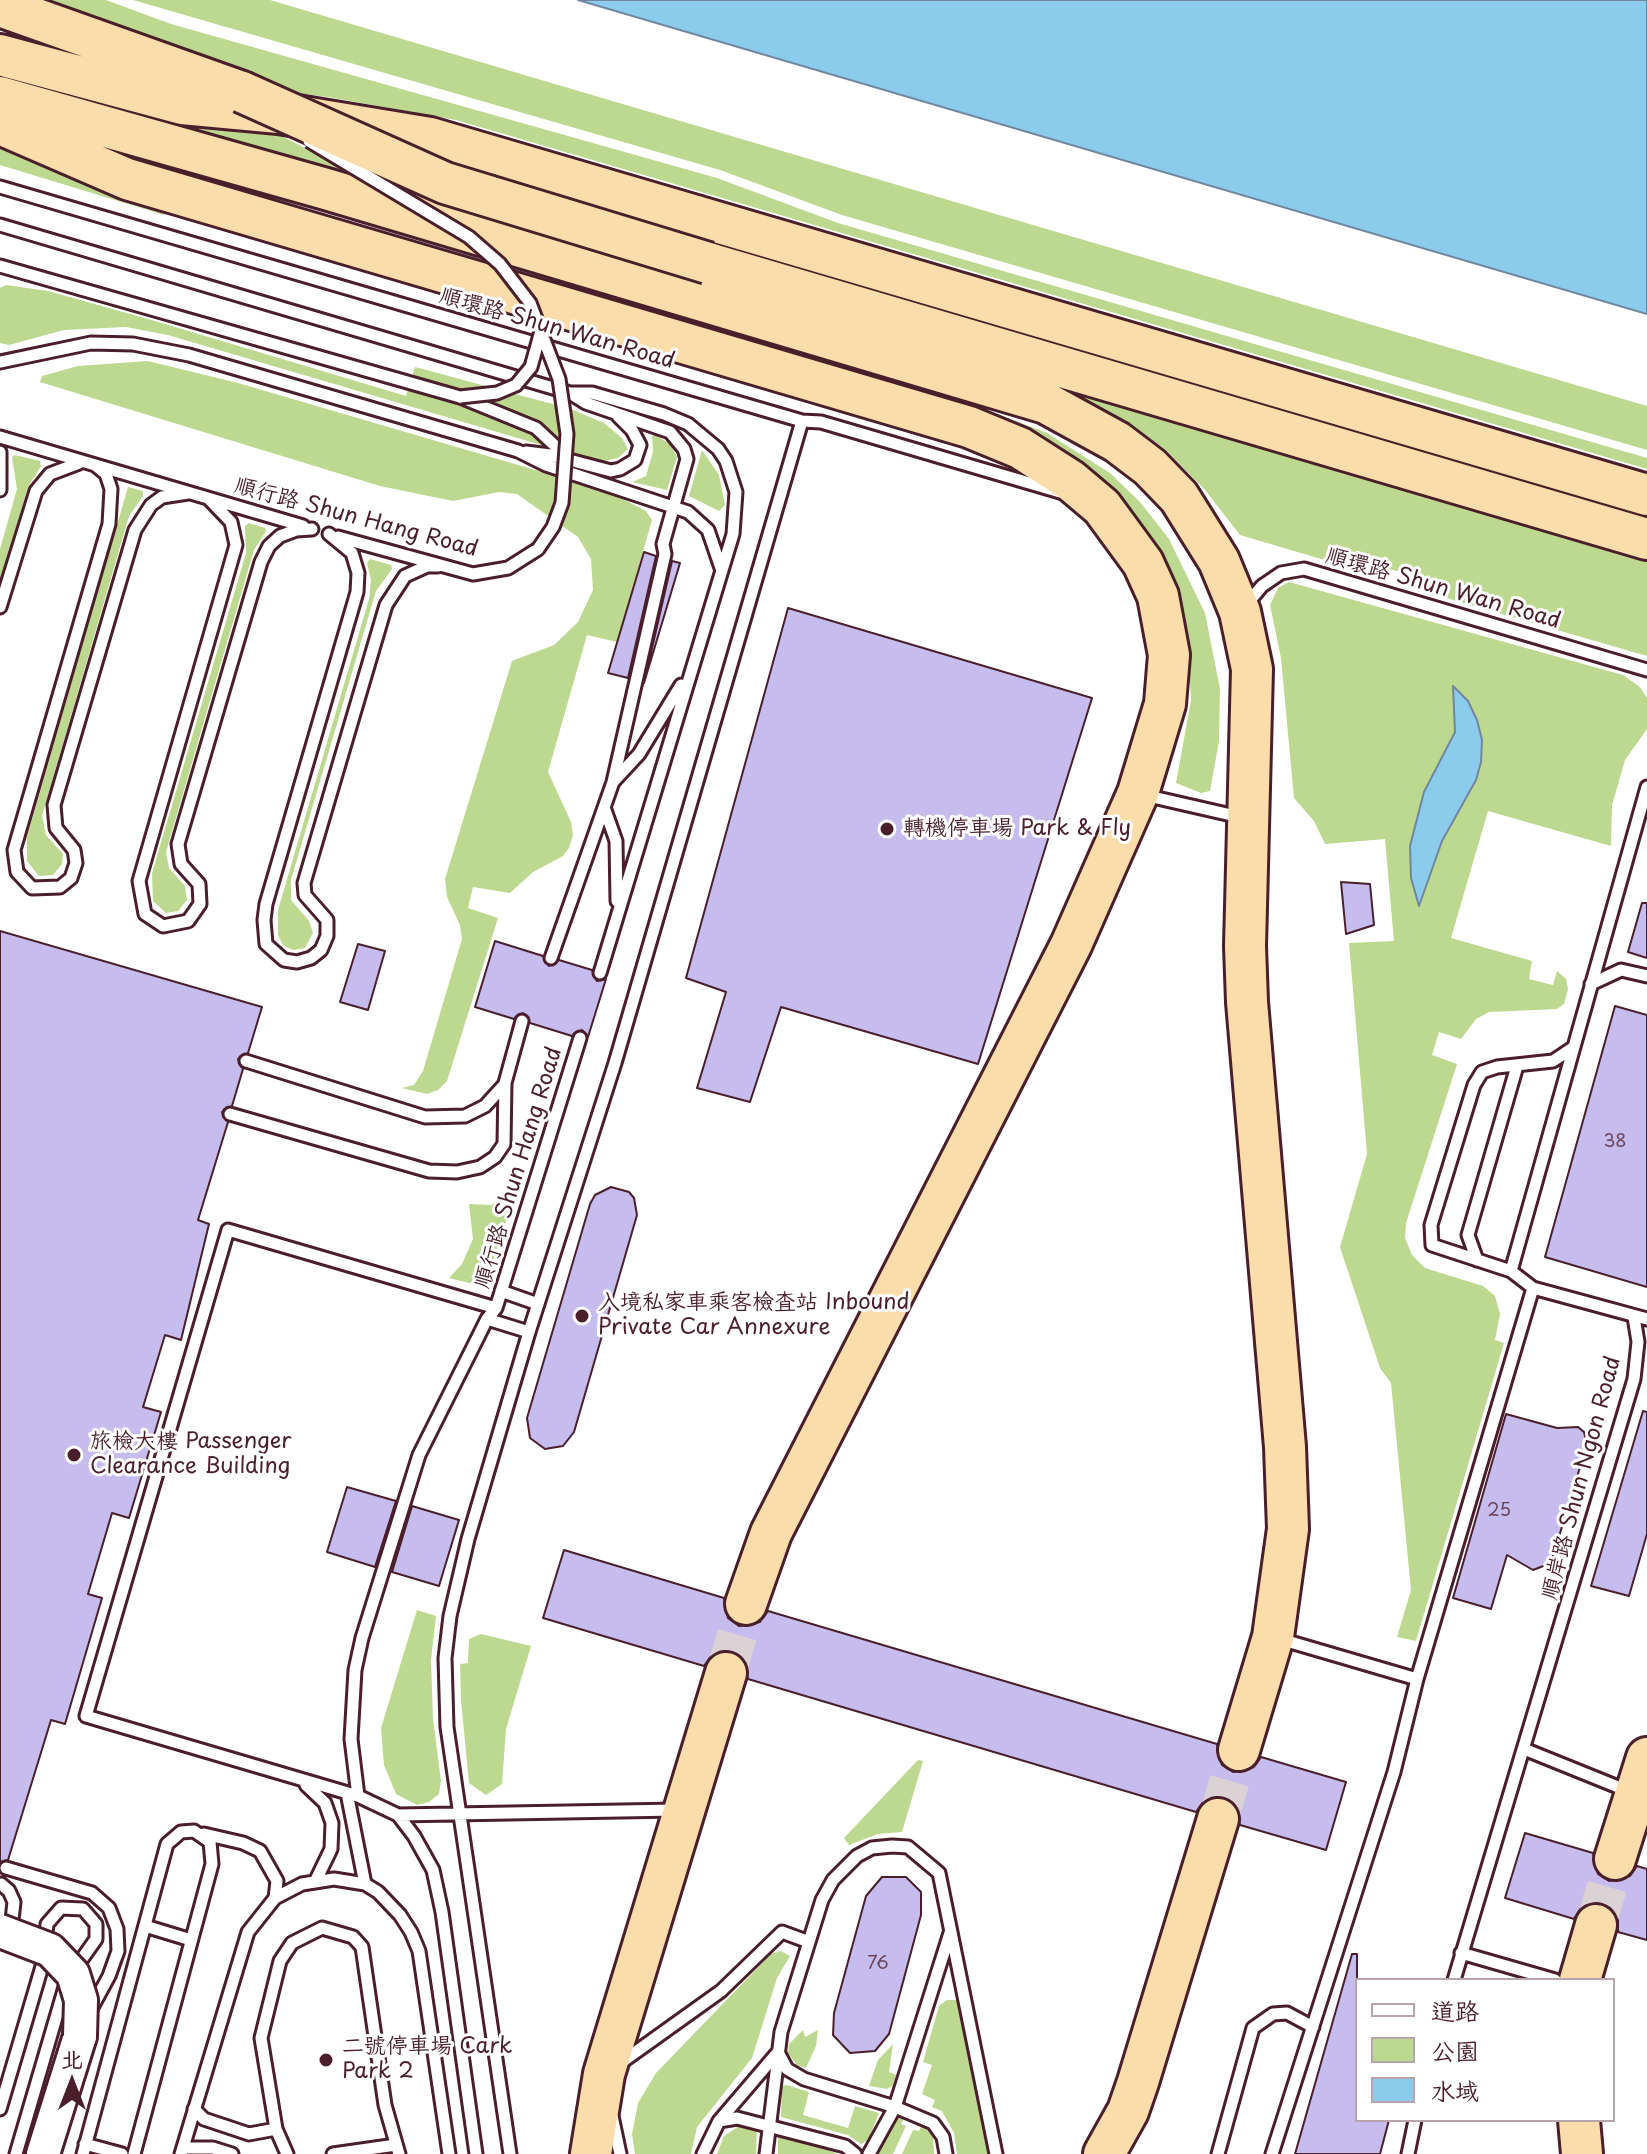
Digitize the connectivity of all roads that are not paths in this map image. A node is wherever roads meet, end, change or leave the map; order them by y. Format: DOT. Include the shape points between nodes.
graph roads {
  1 [pos="0,6"];
  2 [pos="0,55"];
  3 [pos="242,92"];
  4 [pos="0,97"];
  5 [pos="0,124"];
  6 [pos="289,127"];
  7 [pos="301,135"];
  8 [pos="0,187"];
  9 [pos="0,225"];
  10 [pos="0,266"];
  11 [pos="541,327"];
  12 [pos="0,362"];
  13 [pos="570,393"];
  14 [pos="460,397"];
  15 [pos="615,413"];
  16 [pos="802,421"];
  17 [pos="0,437"];
  18 [pos="518,451"];
  19 [pos="0,452"];
  20 [pos="567,457"];
  21 [pos="90,463"];
  22 [pos="0,490"];
  23 [pos="188,493"];
  24 [pos="1647,495"];
  25 [pos="208,498"];
  26 [pos="674,506"];
  27 [pos="1102,507"];
  28 [pos="312,529"];
  29 [pos="329,534"];
  30 [pos="1647,539"];
  31 [pos="438,566"];
  32 [pos="721,568"];
  33 [pos="0,607"];
  34 [pos="1240,612"];
  35 [pos="690,670"];
  36 [pos="1647,670"];
  37 [pos="613,782"];
  38 [pos="1647,787"];
  39 [pos="1138,793"];
  40 [pos="605,810"];
  41 [pos="1248,819"];
  42 [pos="615,926"];
  43 [pos="551,958"];
  44 [pos="600,973"];
  45 [pos="1647,976"];
  46 [pos="1591,984"];
  47 [pos="522,1021"];
  48 [pos="580,1038"];
  49 [pos="1571,1049"];
  50 [pos="246,1061"];
  51 [pos="1517,1066"];
  52 [pos="505,1083"];
  53 [pos="230,1114"];
  54 [pos="1477,1260"];
  55 [pos="1511,1271"];
  56 [pos="1533,1288"];
  57 [pos="501,1291"];
  58 [pos="538,1304"];
  59 [pos="496,1308"];
  60 [pos="1634,1317"];
  61 [pos="487,1319"];
  62 [pos="1647,1319"];
  63 [pos="529,1332"];
  64 [pos="1647,1361"];
  65 [pos="1634,1379"];
  66 [pos="746,1604"];
  67 [pos="1273,1637"];
  68 [pos="726,1673"];
  69 [pos="1417,1679"];
  70 [pos="1524,1749"];
  71 [pos="1239,1750"];
  72 [pos="1641,1776"];
  73 [pos="303,1782"];
  74 [pos="353,1795"];
  75 [pos="684,1810"];
  76 [pos="462,1812"];
  77 [pos="398,1815"];
  78 [pos="1218,1819"];
  79 [pos="199,1833"];
  80 [pos="1615,1859"];
  81 [pos="6,1868"];
  82 [pos="316,1880"];
  83 [pos="1,1884"];
  84 [pos="365,1884"];
  85 [pos="275,1898"];
  86 [pos="1596,1925"];
  87 [pos="145,1926"];
  88 [pos="952,1929"];
  89 [pos="0,1931"];
  90 [pos="0,1939"];
  91 [pos="191,1940"];
  92 [pos="809,1942"];
  93 [pos="1461,1953"];
  94 [pos="1455,1978"];
  95 [pos="1548,1978"];
  96 [pos="1581,1978"];
  97 [pos="1313,2027"];
  98 [pos="80,2036"];
  99 [pos="778,2052"];
  100 [pos="604,2074"];
  101 [pos="895,2107"];
  102 [pos="0,2109"];
  103 [pos="194,2109"];
  104 [pos="719,2121"];
  105 [pos="1415,2122"];
  106 [pos="1579,2122"];
  107 [pos="769,2124"];
  108 [pos="276,2129"];
  109 [pos="1114,2147"];
  110 [pos="84,2149"];
  111 [pos="398,2150"];
  112 [pos="182,2151"];
  113 [pos="16,2154"];
  114 [pos="46,2154"];
  115 [pos="122,2154"];
  116 [pos="134,2154"];
  117 [pos="232,2154"];
  118 [pos="287,2154"];
  119 [pos="333,2154"];
  120 [pos="449,2154"];
  121 [pos="476,2154"];
  122 [pos="510,2154"];
  123 [pos="591,2154"];
  124 [pos="620,2154"];
  125 [pos="703,2154"];
  126 [pos="766,2154"];
  127 [pos="855,2154"];
  128 [pos="869,2154"];
  129 [pos="946,2154"];
  130 [pos="996,2154"];
  131 [pos="1218,2154"];
  132 [pos="1272,2154"];
  133 [pos="1408,2154"];
  134 [pos="1582,2154"];
  1 -- 3 [label="highway"];
  2 -- 24 [label="highway" via="182,104 279,113 442,141"];
  3 -- 6 [label="lane, bridge"];
  3 -- 30 [label="highway, bridge" via="445,183"];
  4 -- 34 [label="highway" via="1046,403 1117,442 1179,497 1219,561"];
  5 -- 27 [label="highway" via="114,174 969,427 1043,461"];
  7 -- 11 [label="lane, 順行路 Shun Hang Road, bridge" via="469,237 515,281"];
  8 -- 16 [label="lane, 順環路 Shun Wan Road"];
  9 -- 13 [label="lane"];
  10 -- 14 [label="lane"];
  11 -- 14 [label="lane, bridge" via="531,367 516,385"];
  11 -- 20 [label="lane, 順行路 Shun Hang Road, bridge" via="559,379"];
  12 -- 18 [label="lane" via="91,343 155,347"];
  13 -- 15 [label="lane"];
  13 -- 32 [label="lane" via="592,393 664,414 688,424 718,449 733,477 737,507"];
  14 -- 20 [label="lane, bridge" via="536,428"];
  15 -- 18 [label="lane" via="640,445 635,460 620,469"];
  15 -- 26 [label="lane" via="655,424 684,449 687,459"];
  16 -- 27 [label="lane, 順環路 Shun Wan Road" via="821,422"];
  16 -- 58 [label="lane" via="615,1063"];
  17 -- 21 [label="lane, 順行路 Shun Hang Road"];
  18 -- 26 [label="lane"];
  19 -- 22 [label="lane"];
  20 -- 31 [label="lane, 順行路 Shun Hang Road, bridge" via="558,517 538,549 494,573"];
  21 -- 23 [label="lane, 順行路 Shun Hang Road"];
  21 -- 23 [label="lane" via="106,474 111,489 109,524 14,850 17,872 32,888 60,887 71,878 76,863 74,850 56,828 54,805 135,530 162,497"];
  21 -- 33 [label="lane" via="59,468 36,491"];
  23 -- 25 [label="lane, 順行路 Shun Hang Road"];
  25 -- 28 [label="lane, 順行路 Shun Hang Road"];
  25 -- 28 [label="lane" via="231,522 236,545 139,881 145,914 163,926 188,921 200,904 199,884 181,864 178,844 261,562 280,536"];
  26 -- 32 [label="lane" via="698,518 708,530"];
  26 -- 37 [label="lane"];
  27 -- 39 [label="highway" via="1143,563 1158,596 1169,655 1165,704"];
  28 -- 29 [label="lane, 順行路 Shun Hang Road"];
  29 -- 31 [label="lane, 順行路 Shun Hang Road"];
  29 -- 31 [label="lane" via="352,553 357,592 266,904 266,944 284,960 311,958 327,936 327,920 305,895 304,883 386,605 405,576"];
  32 -- 35 [label="lane"];
  34 -- 36 [label="lane, 順環路 Shun Wan Road" via="1281,573 1304,569"];
  34 -- 41 [label="highway" via="1252,669"];
  35 -- 37 [label="lane" via="639,754"];
  35 -- 42 [label="lane"];
  37 -- 40 [label="lane"];
  38 -- 46 [label="lane"];
  39 -- 41 [label="lane"];
  39 -- 66 [label="highway" via="1071,945 771,1533"];
  40 -- 42 [label="lane" via="616,841 619,873"];
  40 -- 43 [label="lane"];
  41 -- 67 [label="highway" via="1247,1002 1288,1490 1285,1566"];
  42 -- 44 [label="lane"];
  45 -- 46 [label="lane" via="1621,970"];
  46 -- 49 [label="lane"];
  47 -- 52 [label="lane"];
  48 -- 57 [label="lane, 順行路 Shun Hang Road"];
  49 -- 51 [label="lane" via="1553,1061"];
  49 -- 55 [label="lane"];
  50 -- 52 [label="lane" via="425,1117 465,1116 485,1106"];
  51 -- 54 [label="lane" via="1468,1235"];
  51 -- 54 [label="lane" via="1482,1072 1474,1085 1431,1225 1432,1245"];
  52 -- 53 [label="lane" via="504,1144 480,1167 457,1172 429,1171"];
  54 -- 55 [label="lane"];
  55 -- 56 [label="lane"];
  56 -- 60 [label="lane"];
  56 -- 69 [label="lane"];
  57 -- 58 [label="lane"];
  57 -- 59 [label="lane, 順行路 Shun Hang Road"];
  58 -- 63 [label="lane"];
  59 -- 61 [label="lane, 順行路 Shun Hang Road"];
  59 -- 73 [label="lane" via="228,1230 86,1716"];
  60 -- 62 [label="lane"];
  60 -- 65 [label="lane, 順岸路 Shun Ngon Road"];
  61 -- 63 [label="lane"];
  61 -- 74 [label="lane, 順行路 Shun Hang Road" via="419,1455 362,1638 351,1739"];
  63 -- 76 [label="lane" via="450,1616 446,1705"];
  64 -- 65 [label="lane"];
  65 -- 70 [label="lane, 順岸路 Shun Ngon Road"];
  67 -- 69 [label="lane"];
  67 -- 71 [label="highway"];
  68 -- 75 [label="highway"];
  69 -- 97 [label="lane" via="1394,1772"];
  70 -- 72 [label="lane"];
  70 -- 93 [label="lane, 順岸路 Shun Ngon Road"];
  72 -- 80 [label="highway"];
  73 -- 74 [label="lane"];
  73 -- 82 [label="lane" via="325,1803 332,1823 331,1849"];
  74 -- 77 [label="lane"];
  74 -- 84 [label="lane, 順行路 Shun Hang Road"];
  75 -- 76 [label="lane"];
  75 -- 100 [label="highway"];
  76 -- 77 [label="lane"];
  76 -- 122 [label="lane"];
  77 -- 121 [label="lane" via="425,1853 438,1891"];
  78 -- 109 [label="highway"];
  79 -- 85 [label="lane" via="260,1851 277,1881"];
  79 -- 87 [label="lane" via="181,1832 167,1844"];
  79 -- 91 [label="lane" via="210,1842 213,1856"];
  81 -- 98 [label="lane" via="92,1893 114,1919 115,1964"];
  82 -- 84 [label="lane"];
  82 -- 85 [label="lane"];
  83 -- 90 [label="lane" via="14,1908"];
  84 -- 120 [label="lane" via="400,1915 419,1951"];
  85 -- 103 [label="lane" via="245,1940"];
  86 -- 96 [label="highway"];
  87 -- 91 [label="lane"];
  87 -- 110 [label="lane"];
  88 -- 92 [label="lane" via="939,1873 908,1847 892,1846 872,1848 844,1866 822,1900"];
  88 -- 101 [label="lane"];
  88 -- 130 [label="lane"];
  89 -- 98 [label="street, bridge" via="50,1950 73,1974 81,2000"];
  91 -- 116 [label="lane"];
  92 -- 99 [label="lane"];
  92 -- 100 [label="lane" via="782,1932 721,1991"];
  93 -- 94 [label="lane, 順岸路 Shun Ngon Road"];
  93 -- 95 [label="lane"];
  97 -- 131 [label="lane" via="1287,2013 1273,2014 1253,2028"];
  97 -- 132 [label="lane"];
  98 -- 114 [label="street"];
  99 -- 101 [label="lane" via="787,2069 804,2079"];
  99 -- 104 [label="lane"];
  99 -- 107 [label="lane"];
  100 -- 123 [label="highway"];
  100 -- 124 [label="lane"];
  101 -- 128 [label="lane"];
  101 -- 129 [label="lane" via="933,2123"];
  102 -- 113 [label="lane" via="43,1963 47,1924 61,1908 83,1909 96,1924 96,1939 67,1980"];
  103 -- 108 [label="lane" via="204,2119 249,2134"];
  103 -- 112 [label="lane"];
  104 -- 107 [label="lane" via="737,2118"];
  104 -- 125 [label="lane"];
  105 -- 133 [label="lane"];
  106 -- 134 [label="highway"];
  107 -- 126 [label="lane"];
  107 -- 127 [label="lane" via="845,2146"];
  108 -- 111 [label="lane" via="261,2038 280,1961 292,1943 322,1928 353,1937 362,1947 385,2105"];
  108 -- 118 [label="lane"];
  110 -- 115 [label="lane"];
  111 -- 119 [label="lane"];
  112 -- 117 [label="lane" via="213,2148"];
}
